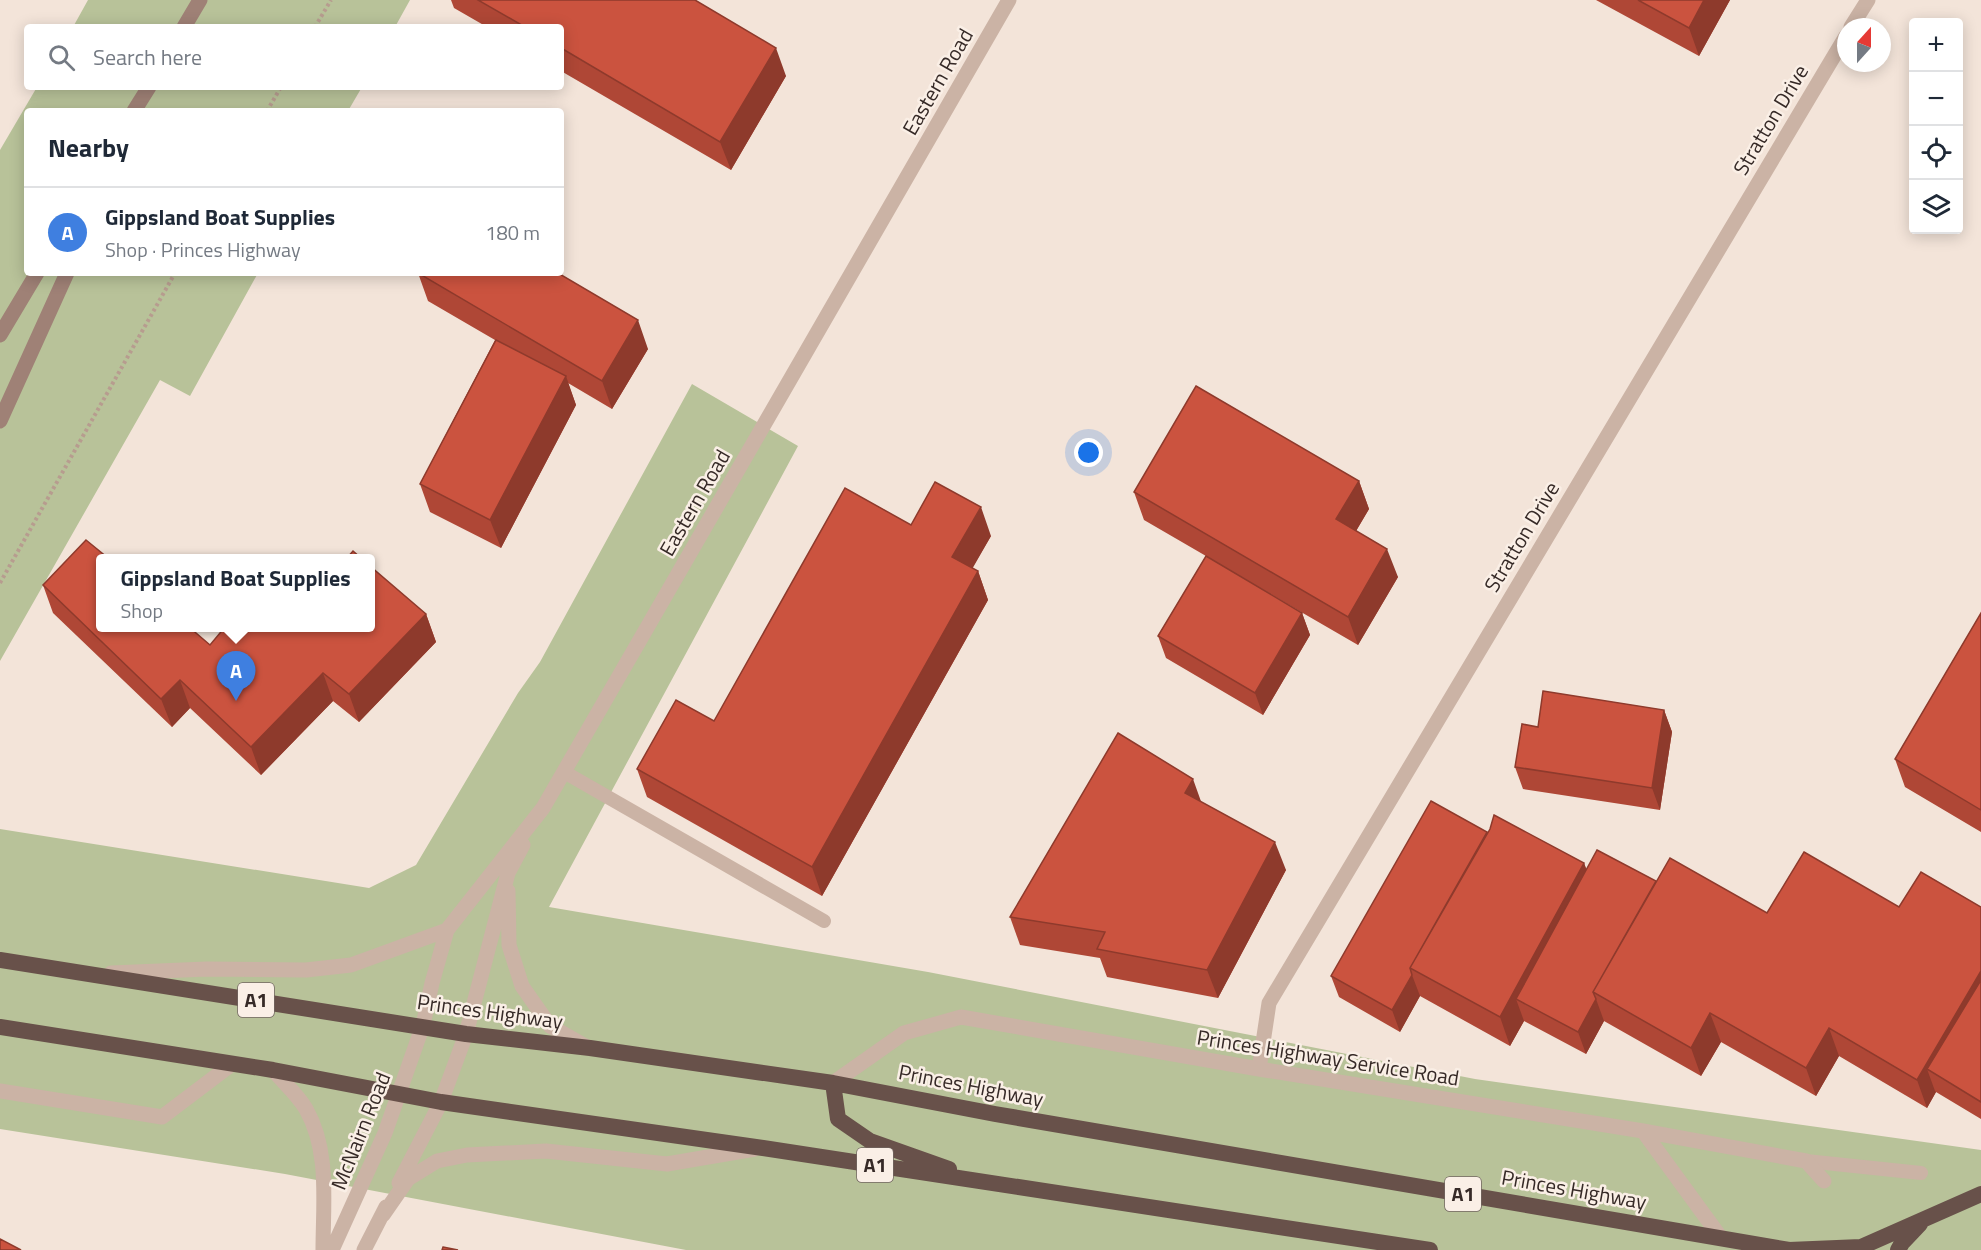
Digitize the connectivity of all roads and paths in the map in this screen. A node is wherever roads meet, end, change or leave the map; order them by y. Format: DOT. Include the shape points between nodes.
graph roads {
  1 [pos="200,0"];
  2 [pos="331,0"];
  3 [pos="1009,0"];
  4 [pos="1868,0"];
  5 [pos="1857,18"];
  6 [pos="186,24"];
  7 [pos="317,24"];
  8 [pos="1837,51"];
  9 [pos="148,90"];
  10 [pos="149,90"];
  11 [pos="279,90"];
  12 [pos="136,108"];
  13 [pos="142,108"];
  14 [pos="269,108"];
  15 [pos="35,276"];
  16 [pos="66,276"];
  17 [pos="173,276"];
  18 [pos="0,335"];
  19 [pos="0,421"];
  20 [pos="0,583"];
  21 [pos="564,772"];
  22 [pos="543,808"];
  23 [pos="508,873"];
  24 [pos="824,921"];
  25 [pos="447,930"];
  26 [pos="0,960"];
  27 [pos="89,974"];
  28 [pos="423,1025"];
  29 [pos="0,1027"];
  30 [pos="466,1034"];
  31 [pos="590,1048"];
  32 [pos="232,1064"];
  33 [pos="1259,1069"];
  34 [pos="273,1070"];
  35 [pos="833,1083"];
  36 [pos="0,1091"];
  37 [pos="400,1094"];
  38 [pos="441,1102"];
  39 [pos="1643,1131"];
  40 [pos="763,1148"];
  41 [pos="1806,1161"];
  42 [pos="1921,1173"];
  43 [pos="1824,1181"];
  44 [pos="987,1182"];
  45 [pos="1980,1193"];
  46 [pos="382,1215"];
  47 [pos="1927,1217"];
  48 [pos="1721,1238"];
  49 [pos="323,1250"];
  50 [pos="332,1250"];
  51 [pos="364,1250"];
  52 [pos="1430,1250"];
  53 [pos="1898,1250"];
  1 -- 6 [label="main road"];
  2 -- 7 [label="path"];
  3 -- 21 [label="street, Eastern Road"];
  4 -- 5 [label="street"];
  8 -- 33 [label="street, Stratton Drive" via="1269,1003"];
  9 -- 12 [label="main road"];
  10 -- 13 [label="main road"];
  11 -- 14 [label="path"];
  15 -- 18 [label="main road"];
  16 -- 19 [label="main road"];
  17 -- 20 [label="path"];
  21 -- 22 [label="street, Eastern Road"];
  21 -- 24 [label="lane"];
  22 -- 23 [label="street"];
  22 -- 25 [label="street, Eastern Road"];
  23 -- 30 [label="street"];
  23 -- 31 [label="street" via="509,945 522,986 550,1026"];
  25 -- 27 [label="street" via="351,965 306,970"];
  25 -- 28 [label="street, Eastern Road"];
  26 -- 27 [label="highway, Princes Highway / A1"];
  27 -- 28 [label="highway, Princes Highway / A1"];
  28 -- 30 [label="highway, Princes Highway / A1"];
  28 -- 37 [label="street, McNairn Road"];
  29 -- 32 [label="highway, A1"];
  30 -- 31 [label="highway, Princes Highway / A1"];
  30 -- 38 [label="street"];
  31 -- 35 [label="highway, Princes Highway / A1"];
  32 -- 34 [label="highway, A1"];
  32 -- 36 [label="street" via="162,1117"];
  33 -- 35 [label="street, Princes Highway Service Road" via="961,1017 904,1033"];
  33 -- 39 [label="street, Princes Highway Service Road"];
  34 -- 37 [label="highway, A1"];
  34 -- 49 [label="street" via="305,1108 317,1134 323,1159"];
  35 -- 44 [label="highway" via="838,1119 870,1141"];
  35 -- 48 [label="highway, Princes Highway / A1"];
  37 -- 38 [label="highway, A1"];
  37 -- 50 [label="street, McNairn Road"];
  38 -- 40 [label="highway, A1"];
  38 -- 46 [label="street"];
  39 -- 41 [label="street, Princes Highway Service Road"];
  39 -- 48 [label="street"];
  40 -- 44 [label="highway, A1"];
  40 -- 46 [label="street" via="668,1164 546,1151 467,1155 437,1161 408,1179"];
  41 -- 42 [label="lane"];
  41 -- 43 [label="street"];
  44 -- 52 [label="highway, A1"];
  45 -- 47 [label="highway, Princes Highway / A1"];
  46 -- 51 [label="street"];
  47 -- 48 [label="highway, Princes Highway / A1" via="1861,1247 1789,1250"];
  47 -- 53 [label="highway, Princes Highway / A1"];
}
